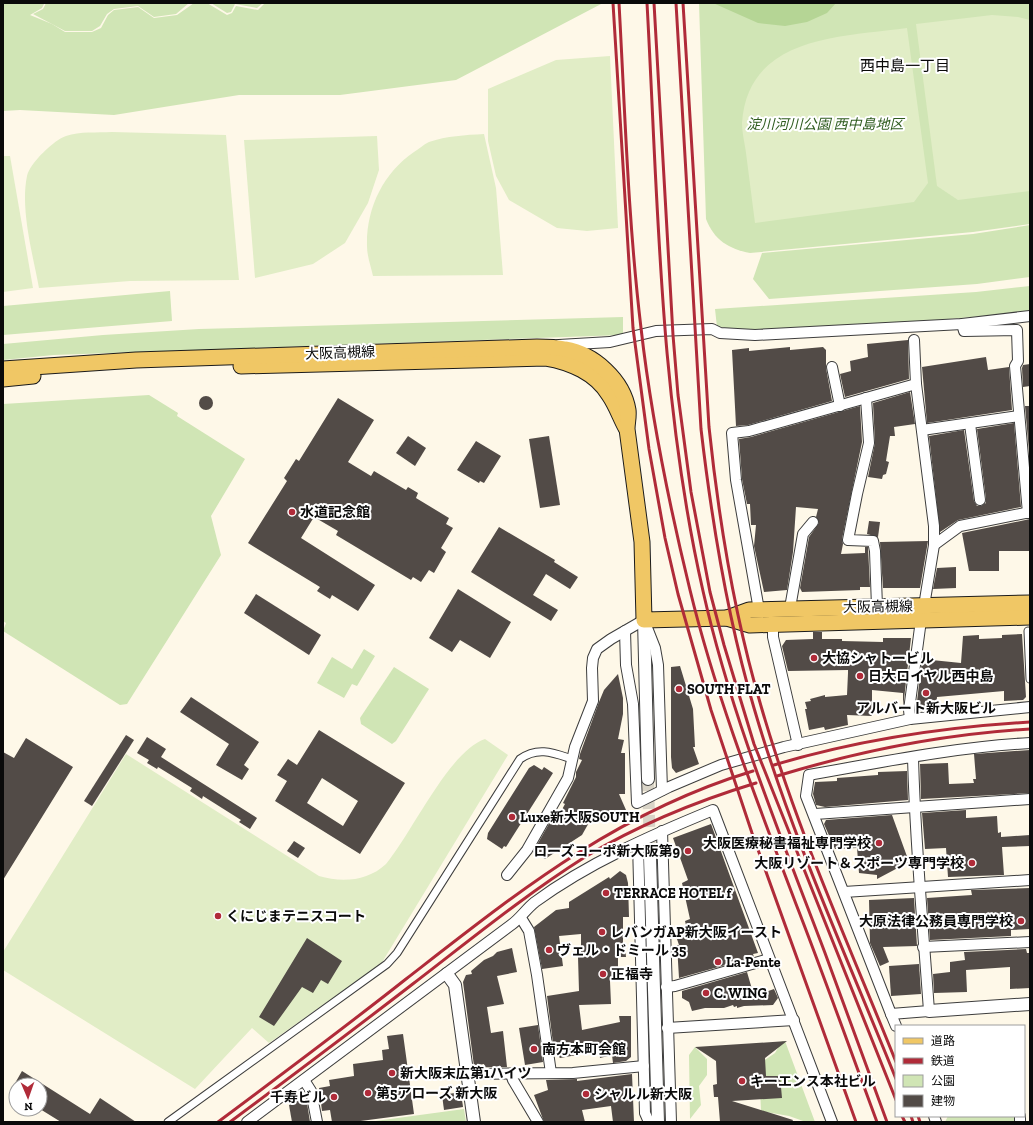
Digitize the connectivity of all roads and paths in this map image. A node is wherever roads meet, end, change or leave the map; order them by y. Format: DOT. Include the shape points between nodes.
graph roads {
  1 [pos="1030,316"];
  2 [pos="962,324"];
  3 [pos="914,340"];
  4 [pos="537,347"];
  5 [pos="832,367"];
  6 [pos="3,369"];
  7 [pos="3,379"];
  8 [pos="916,384"];
  9 [pos="866,398"];
  10 [pos="840,406"];
  11 [pos="1019,416"];
  12 [pos="970,424"];
  13 [pos="627,429"];
  14 [pos="922,430"];
  15 [pos="980,500"];
  16 [pos="1029,513"];
  17 [pos="813,522"];
  18 [pos="934,545"];
  19 [pos="1030,603"];
  20 [pos="877,607"];
  21 [pos="790,608"];
  22 [pos="759,610"];
  23 [pos="922,613"];
  24 [pos="727,618"];
  25 [pos="644,620"];
  26 [pos="773,624"];
  27 [pos="1029,624"];
  28 [pos="625,631"];
  29 [pos="1030,679"];
  30 [pos="1030,708"];
  31 [pos="910,719"];
  32 [pos="1030,743"];
  33 [pos="798,745"];
  34 [pos="913,757"];
  35 [pos="572,759"];
  36 [pos="648,779"];
  37 [pos="662,790"];
  38 [pos="1030,799"];
  39 [pos="914,808"];
  40 [pos="815,814"];
  41 [pos="662,831"];
  42 [pos="638,844"];
  43 [pos="650,857"];
  44 [pos="507,875"];
  45 [pos="1030,880"];
  46 [pos="920,887"];
  47 [pos="844,892"];
  48 [pos="521,918"];
  49 [pos="1030,942"];
  50 [pos="923,947"];
  51 [pos="769,959"];
  52 [pos="447,974"];
  53 [pos="666,987"];
  54 [pos="1030,1004"];
  55 [pos="929,1011"];
  56 [pos="891,1014"];
  57 [pos="794,1020"];
  58 [pos="896,1025"];
  59 [pos="667,1028"];
  60 [pos="644,1066"];
  61 [pos="551,1073"];
  62 [pos="467,1074"];
  63 [pos="511,1074"];
  64 [pos="304,1080"];
  65 [pos="168,1122"];
  66 [pos="247,1122"];
  67 [pos="317,1122"];
  68 [pos="474,1122"];
  69 [pos="538,1122"];
  70 [pos="650,1122"];
  71 [pos="658,1122"];
  72 [pos="671,1122"];
  73 [pos="832,1122"];
  1 -- 2 [label="street"];
  2 -- 4 [label="street" via="755,335 720,334 712,329 656,331 610,342"];
  2 -- 11 [label="street" via="964,331 1017,330 1018,361 1015,366"];
  3 -- 8 [label="street"];
  4 -- 6 [label="main road, 大阪高槻線" via="136,360"];
  4 -- 13 [label="main road, 大阪高槻線" via="577,352 607,373 618,385 625,399 628,412"];
  5 -- 10 [label="street"];
  7 -- 13 [label="main road, 大阪高槻線" via="145,369 546,358 571,364 598,381 608,393"];
  8 -- 9 [label="street"];
  8 -- 14 [label="street"];
  9 -- 10 [label="street"];
  9 -- 20 [label="street" via="869,443 848,540 873,541"];
  10 -- 22 [label="street" via="732,434 736,480"];
  11 -- 12 [label="street"];
  11 -- 16 [label="street"];
  12 -- 14 [label="street"];
  12 -- 15 [label="street"];
  13 -- 25 [label="main road, 大阪高槻線" via="642,542"];
  14 -- 18 [label="street"];
  16 -- 18 [label="street" via="960,526"];
  17 -- 21 [label="street" via="803,534"];
  18 -- 23 [label="street"];
  19 -- 23 [label="main road, 大阪高槻線"];
  20 -- 21 [label="main road, 大阪高槻線"];
  20 -- 23 [label="main road, 大阪高槻線"];
  21 -- 22 [label="main road, 大阪高槻線"];
  22 -- 24 [label="main road, 大阪高槻線" via="749,610"];
  23 -- 26 [label="main road, 大阪高槻線"];
  23 -- 27 [label="main road, 大阪高槻線"];
  23 -- 31 [label="street" via="909,710"];
  24 -- 25 [label="main road, 大阪高槻線"];
  24 -- 26 [label="main road, 大阪高槻線" via="750,625"];
  25 -- 28 [label="street"];
  25 -- 36 [label="street"];
  25 -- 37 [label="street" via="655,648 658,665"];
  26 -- 33 [label="street" via="773,637"];
  27 -- 29 [label="street"];
  28 -- 35 [label="street" via="597,649 593,658 594,701"];
  28 -- 37 [label="street" via="626,665 633,704 637,803"];
  30 -- 31 [label="street"];
  31 -- 33 [label="street"];
  32 -- 34 [label="street" via="965,748"];
  33 -- 37 [label="street" via="721,765"];
  34 -- 39 [label="street"];
  34 -- 40 [label="street" via="809,775 806,796"];
  35 -- 44 [label="street" via="568,778 527,850"];
  35 -- 65 [label="street" via="540,751 529,753 520,759 397,953 387,964"];
  38 -- 39 [label="street"];
  39 -- 40 [label="street"];
  39 -- 46 [label="street"];
  40 -- 47 [label="street"];
  41 -- 42 [label="street"];
  41 -- 51 [label="street" via="713,810"];
  41 -- 53 [label="street"];
  42 -- 48 [label="street" via="594,866 534,903"];
  42 -- 60 [label="street"];
  43 -- 71 [label="street"];
  45 -- 46 [label="street"];
  46 -- 47 [label="street"];
  46 -- 50 [label="street"];
  47 -- 56 [label="street"];
  48 -- 52 [label="street"];
  48 -- 61 [label="street" via="528,931 536,968"];
  49 -- 50 [label="street"];
  50 -- 55 [label="street"];
  51 -- 53 [label="street"];
  51 -- 57 [label="street"];
  52 -- 62 [label="street" via="455,985"];
  52 -- 64 [label="street"];
  53 -- 59 [label="street"];
  54 -- 55 [label="street"];
  55 -- 56 [label="street"];
  56 -- 58 [label="street"];
  57 -- 59 [label="street"];
  57 -- 73 [label="street"];
  59 -- 72 [label="street"];
  60 -- 61 [label="street"];
  60 -- 70 [label="street" via="645,1113"];
  61 -- 63 [label="street"];
  62 -- 63 [label="street"];
  62 -- 68 [label="street"];
  63 -- 69 [label="street"];
  64 -- 66 [label="street"];
  64 -- 67 [label="street" via="311,1091"];
}
